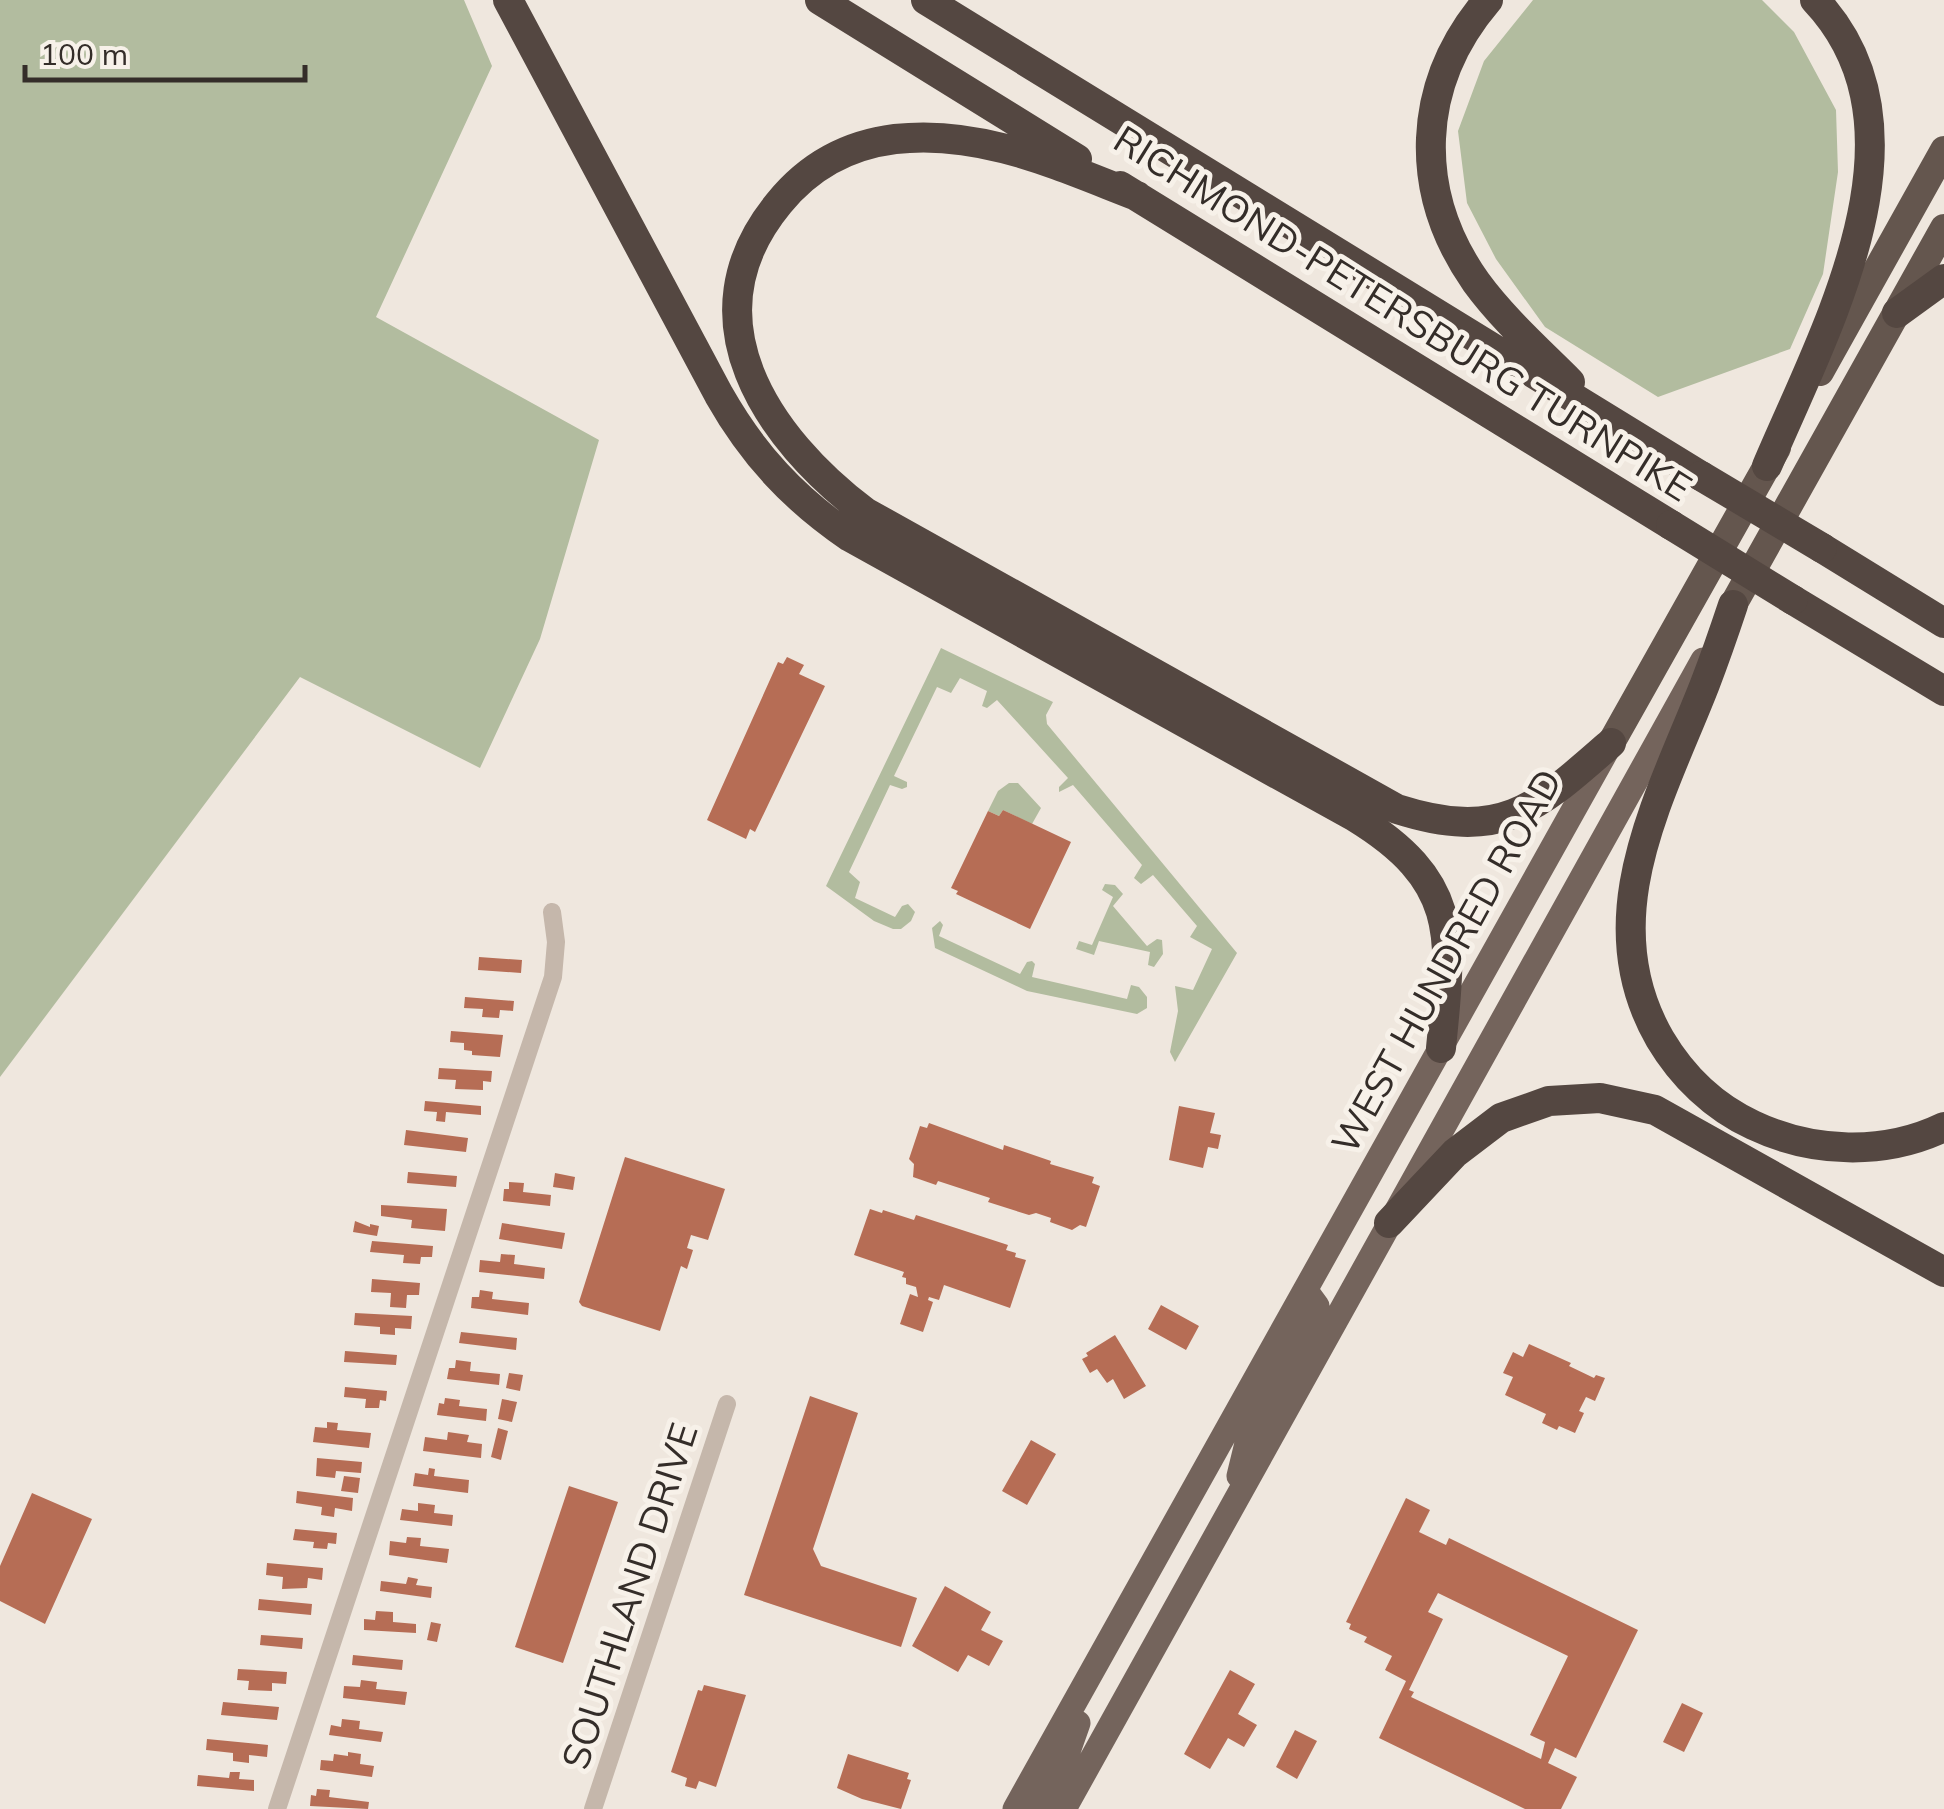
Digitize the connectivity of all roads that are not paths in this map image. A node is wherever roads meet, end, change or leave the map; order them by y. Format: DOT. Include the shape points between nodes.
graph roads {
  1 [pos="508,0"];
  2 [pos="820,0"];
  3 [pos="926,0"];
  4 [pos="1488,0"];
  5 [pos="1815,0"];
  6 [pos="1944,150"];
  7 [pos="1137,196"];
  8 [pos="1944,228"];
  9 [pos="1944,279"];
  10 [pos="1897,314"];
  11 [pos="1604,416"];
  12 [pos="1768,466"];
  13 [pos="1733,606"];
  14 [pos="1944,623"];
  15 [pos="1890,660"];
  16 [pos="1944,692"];
  17 [pos="1944,710"];
  18 [pos="1611,743"];
  19 [pos="552,912"];
  20 [pos="1441,1048"];
  21 [pos="1944,1126"];
  22 [pos="1389,1223"];
  23 [pos="1944,1272"];
  24 [pos="1306,1290"];
  25 [pos="726,1404"];
  26 [pos="1231,1510"];
  27 [pos="1099,1662"];
  28 [pos="277,1809"];
  29 [pos="594,1809"];
  30 [pos="1015,1809"];
  31 [pos="1040,1809"];
  32 [pos="1064,1809"];
  1 -- 20 [label="highway" via="726,407 767,467 850,537 1390,841 1431,886 1444,920 1450,960"];
  2 -- 7 [label="highway, RICHMOND-PETERSBURG TURNPIKE"];
  3 -- 11 [label="highway, RICHMOND-PETERSBURG TURNPIKE"];
  4 -- 11 [label="highway" via="1458,42 1435,99 1430,154 1440,210 1475,280 1501,314"];
  5 -- 12 [label="highway" via="1842,36 1862,83 1868,186 1845,278"];
  6 -- 12 [label="highway, WEST HUNDRED ROAD"];
  7 -- 15 [label="highway, RICHMOND-PETERSBURG TURNPIKE, bridge"];
  7 -- 18 [label="highway" via="1037,158 964,140 893,139 839,154 793,186 760,228 747,258 739,340 760,400 804,461 864,512 1397,809 1447,822 1507,817 1548,798"];
  8 -- 10 [label="highway, WEST HUNDRED ROAD"];
  9 -- 10 [label="highway"];
  10 -- 13 [label="highway, WEST HUNDRED ROAD"];
  11 -- 14 [label="highway, RICHMOND-PETERSBURG TURNPIKE, bridge"];
  12 -- 18 [label="highway, WEST HUNDRED ROAD"];
  13 -- 21 [label="highway" via="1638,862 1632,910 1641,997 1669,1054 1704,1092 1772,1134 1861,1147"];
  13 -- 22 [label="main road, WEST HUNDRED ROAD"];
  15 -- 16 [label="highway, RICHMOND-PETERSBURG TURNPIKE"];
  15 -- 17 [label="highway"];
  18 -- 20 [label="main road, WEST HUNDRED ROAD"];
  19 -- 28 [label="street" via="553,977"];
  20 -- 24 [label="main road, WEST HUNDRED ROAD"];
  22 -- 23 [label="highway" via="1455,1154 1501,1118 1549,1101 1600,1098 1655,1110"];
  22 -- 26 [label="main road, WEST HUNDRED ROAD"];
  24 -- 26 [label="main road" via="1317,1306 1314,1317 1249,1435"];
  24 -- 27 [label="main road, WEST HUNDRED ROAD"];
  25 -- 29 [label="street, SOUTHLAND DRIVE"];
  26 -- 32 [label="main road, WEST HUNDRED ROAD"];
  27 -- 30 [label="main road, WEST HUNDRED ROAD"];
  27 -- 31 [label="main road" via="1060,1774"];
}
